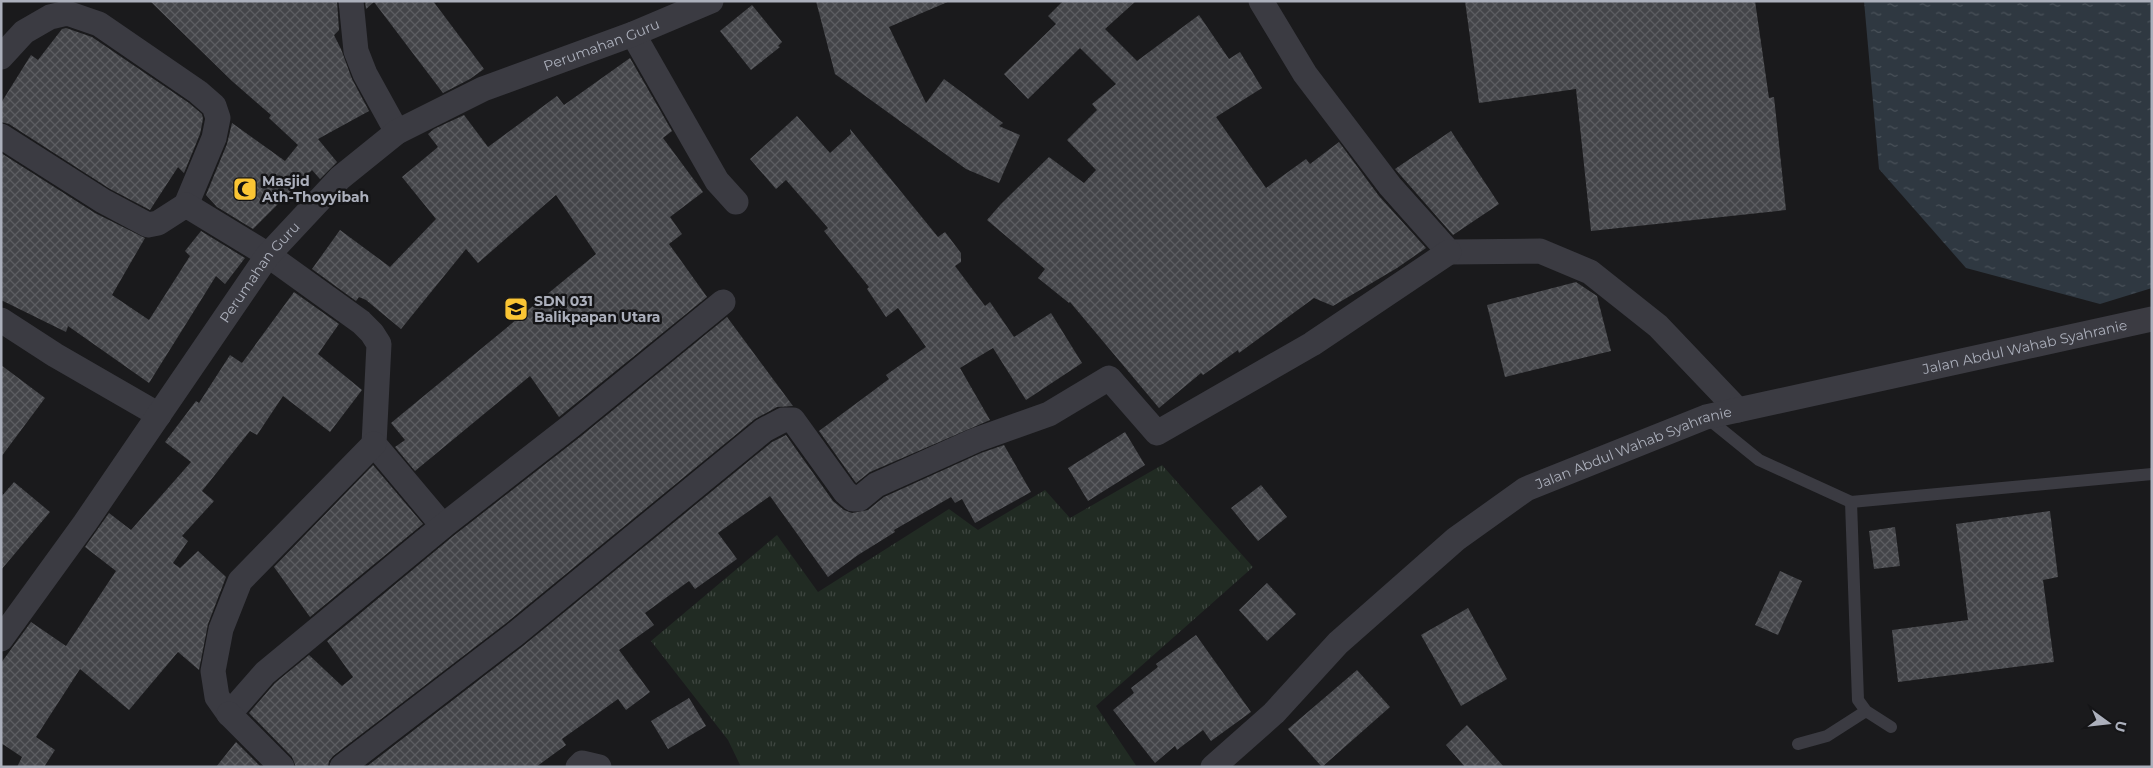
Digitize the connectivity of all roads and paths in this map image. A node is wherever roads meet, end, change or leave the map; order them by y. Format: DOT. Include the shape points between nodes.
graph roads {
  1 [pos="351,1"];
  2 [pos="711,1"];
  3 [pos="1261,1"];
  4 [pos="633,34"];
  5 [pos="1,56"];
  6 [pos="396,132"];
  7 [pos="1,136"];
  8 [pos="736,202"];
  9 [pos="186,205"];
  10 [pos="1449,252"];
  11 [pos="268,255"];
  12 [pos="723,302"];
  13 [pos="2152,319"];
  14 [pos="1,320"];
  15 [pos="1738,410"];
  16 [pos="159,415"];
  17 [pos="1706,418"];
  18 [pos="374,444"];
  19 [pos="2152,474"];
  20 [pos="1851,502"];
  21 [pos="443,526"];
  22 [pos="1,638"];
  23 [pos="1866,711"];
  24 [pos="229,714"];
  25 [pos="1891,727"];
  26 [pos="1798,744"];
  27 [pos="1218,765"];
  28 [pos="282,767"];
  29 [pos="342,767"];
  30 [pos="578,767"];
  31 [pos="599,767"];
  1 -- 6 [label="street" via="356,51"];
  2 -- 4 [label="street, Perumahan Guru"];
  3 -- 10 [label="street" via="1305,74 1390,186"];
  4 -- 6 [label="street, Perumahan Guru" via="483,89"];
  4 -- 8 [label="street" via="717,181"];
  5 -- 9 [label="street" via="24,32 50,17 67,13 99,24 198,92 214,106 218,118 214,138"];
  6 -- 11 [label="street, Perumahan Guru" via="340,178"];
  7 -- 9 [label="street" via="109,205 148,225 158,223"];
  9 -- 11 [label="street"];
  10 -- 15 [label="street" via="1540,251 1590,272 1658,326"];
  10 -- 29 [label="street" via="1312,344 1157,433 1109,378 1049,414 976,440 876,485 854,499 793,420 783,420 764,430 514,635"];
  11 -- 16 [label="street, Perumahan Guru"];
  11 -- 18 [label="street" via="361,322 379,344"];
  12 -- 21 [label="street"];
  13 -- 15 [label="street, Jalan Abdul Wahab Syahranie"];
  14 -- 16 [label="street"];
  15 -- 17 [label="street, Jalan Abdul Wahab Syahranie"];
  16 -- 22 [label="street, Perumahan Guru"];
  17 -- 20 [label="lane" via="1759,460"];
  17 -- 27 [label="street, Jalan Abdul Wahab Syahranie" via="1526,489 1456,539 1338,643 1274,713"];
  18 -- 21 [label="street"];
  18 -- 24 [label="street" via="240,581 220,629 213,671 217,697"];
  19 -- 20 [label="lane"];
  20 -- 23 [label="lane" via="1858,700"];
  21 -- 24 [label="street" via="265,673"];
  23 -- 25 [label="lane"];
  23 -- 26 [label="lane" via="1827,736"];
  24 -- 28 [label="street"];
  30 -- 31 [label="street" via="582,763"];
}
